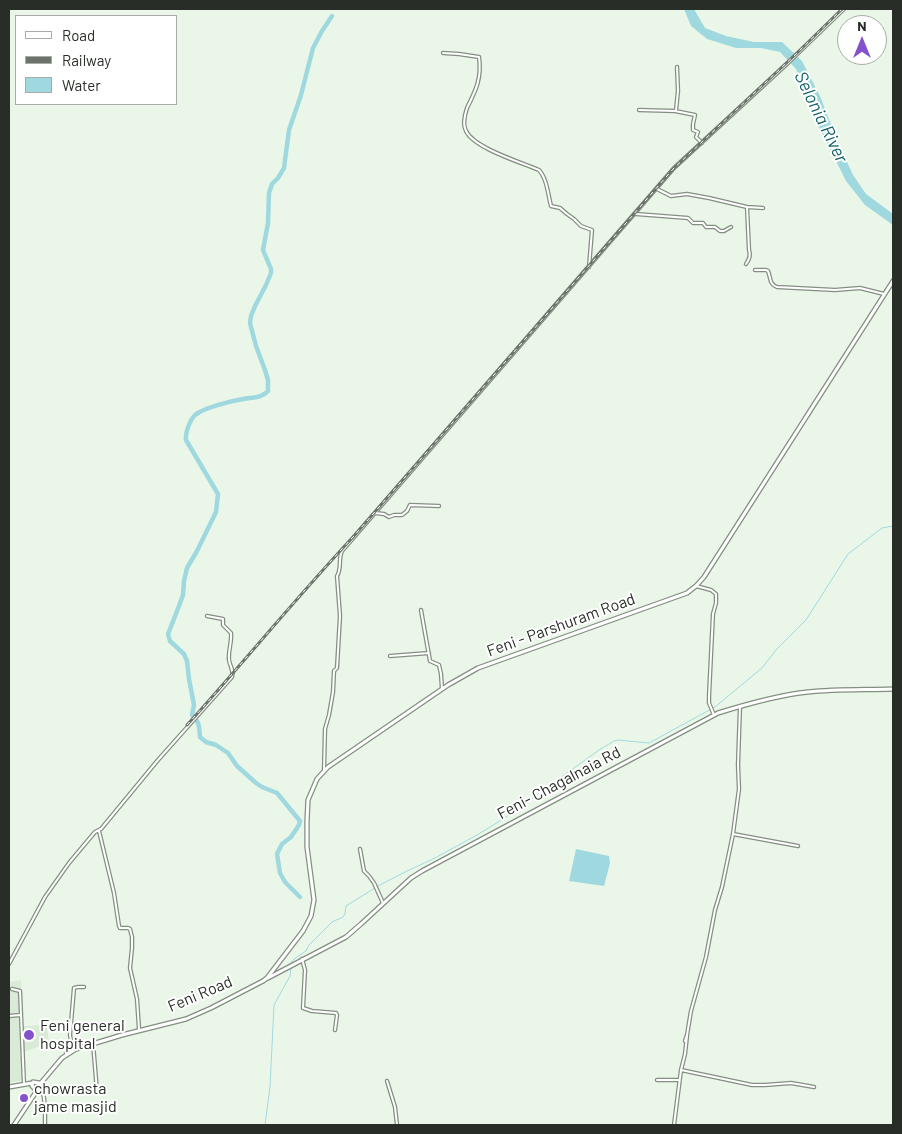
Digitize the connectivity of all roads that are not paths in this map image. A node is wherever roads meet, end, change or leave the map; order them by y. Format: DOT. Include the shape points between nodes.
graph roads {
  1 [pos="844,9"];
  2 [pos="443,53"];
  3 [pos="677,67"];
  4 [pos="639,110"];
  5 [pos="675,111"];
  6 [pos="702,143"];
  7 [pos="657,189"];
  8 [pos="747,208"];
  9 [pos="763,208"];
  10 [pos="635,214"];
  11 [pos="730,227"];
  12 [pos="746,264"];
  13 [pos="589,267"];
  14 [pos="755,270"];
  15 [pos="893,281"];
  16 [pos="884,294"];
  17 [pos="439,506"];
  18 [pos="376,513"];
  19 [pos="696,586"];
  20 [pos="421,610"];
  21 [pos="207,616"];
  22 [pos="429,653"];
  23 [pos="390,656"];
  24 [pos="442,689"];
  25 [pos="893,689"];
  26 [pos="740,706"];
  27 [pos="714,716"];
  28 [pos="324,771"];
  29 [pos="99,831"];
  30 [pos="733,834"];
  31 [pos="798,846"];
  32 [pos="360,849"];
  33 [pos="384,904"];
  34 [pos="302,960"];
  35 [pos="9,964"];
  36 [pos="267,978"];
  37 [pos="84,987"];
  38 [pos="12,989"];
  39 [pos="20,1015"];
  40 [pos="9,1016"];
  41 [pos="139,1029"];
  42 [pos="335,1030"];
  43 [pos="687,1035"];
  44 [pos="685,1041"];
  45 [pos="93,1043"];
  46 [pos="66,1053"];
  47 [pos="681,1070"];
  48 [pos="657,1080"];
  49 [pos="680,1080"];
  50 [pos="387,1081"];
  51 [pos="24,1084"];
  52 [pos="32,1084"];
  53 [pos="38,1086"];
  54 [pos="9,1087"];
  55 [pos="814,1087"];
  56 [pos="97,1091"];
  57 [pos="14,1125"];
  58 [pos="45,1125"];
  59 [pos="397,1125"];
  60 [pos="674,1125"];
  1 -- 6 [label="street"];
  2 -- 13 [label="street" via="479,57 479,82 466,110 466,131 474,141 490,150 541,172 551,206 560,208 581,226 592,230"];
  3 -- 5 [label="street"];
  4 -- 5 [label="street"];
  5 -- 6 [label="street" via="695,115 693,130 698,132 696,137"];
  6 -- 7 [label="street" via="674,168"];
  7 -- 8 [label="street" via="671,196 687,194"];
  7 -- 10 [label="street"];
  8 -- 9 [label="street"];
  8 -- 12 [label="street" via="750,253"];
  10 -- 11 [label="street" via="688,218 706,227 715,226 720,231"];
  10 -- 13 [label="street"];
  13 -- 18 [label="street"];
  14 -- 16 [label="street" via="768,271 770,281 777,287 860,288"];
  15 -- 16 [label="main road, Feni - Parshuram Road"];
  16 -- 19 [label="main road, Feni - Parshuram Road"];
  17 -- 18 [label="street" via="410,505 402,515 389,517"];
  18 -- 28 [label="street" via="340,555 337,668 334,670 325,729"];
  19 -- 24 [label="main road, Feni - Parshuram Road" via="687,593 478,668"];
  19 -- 27 [label="street" via="716,594 708,696"];
  20 -- 22 [label="street"];
  21 -- 29 [label="street" via="223,619 223,626 231,633 229,660 233,674"];
  22 -- 23 [label="street"];
  22 -- 24 [label="street" via="430,661 439,664"];
  24 -- 28 [label="main road, Feni - Parshuram Road"];
  25 -- 26 [label="main road, Feni- Chagalnaia Rd" via="806,692"];
  26 -- 27 [label="main road, Feni- Chagalnaia Rd"];
  26 -- 30 [label="street" via="739,790"];
  27 -- 33 [label="main road, Feni- Chagalnaia Rd" via="422,871"];
  28 -- 36 [label="main road, Feni - Parshuram Road" via="308,800 307,846 314,900 311,916"];
  29 -- 35 [label="street" via="69,863 45,897"];
  29 -- 41 [label="street" via="119,926 130,929 132,937 130,968 137,998"];
  30 -- 31 [label="street"];
  30 -- 43 [label="street"];
  32 -- 33 [label="street" via="364,871 370,876"];
  33 -- 34 [label="main road, Feni- Chagalnaia Rd" via="346,937"];
  34 -- 36 [label="main road, Feni- Chagalnaia Rd"];
  34 -- 42 [label="street" via="305,970 303,1008 336,1013"];
  36 -- 41 [label="main road, Feni Road" via="204,1010"];
  36 -- 45 [label="main road" via="186,1019"];
  37 -- 46 [label="street" via="74,988 72,1048"];
  38 -- 39 [label="street" via="20,990"];
  39 -- 40 [label="street"];
  39 -- 51 [label="street"];
  41 -- 46 [label="main road, Feni Road"];
  43 -- 44 [label="street"];
  43 -- 47 [label="street"];
  45 -- 53 [label="main road" via="66,1055"];
  45 -- 56 [label="street"];
  46 -- 53 [label="main road, Feni Road"];
  47 -- 49 [label="street"];
  47 -- 55 [label="street" via="752,1086 791,1083"];
  48 -- 49 [label="street"];
  49 -- 60 [label="street"];
  50 -- 59 [label="street"];
  51 -- 52 [label="main road"];
  51 -- 54 [label="main road"];
  52 -- 53 [label="main road"];
  52 -- 53 [label="main road" via="36,1082"];
  53 -- 57 [label="main road, Feni Road"];
  53 -- 58 [label="street" via="43,1092"];
}
